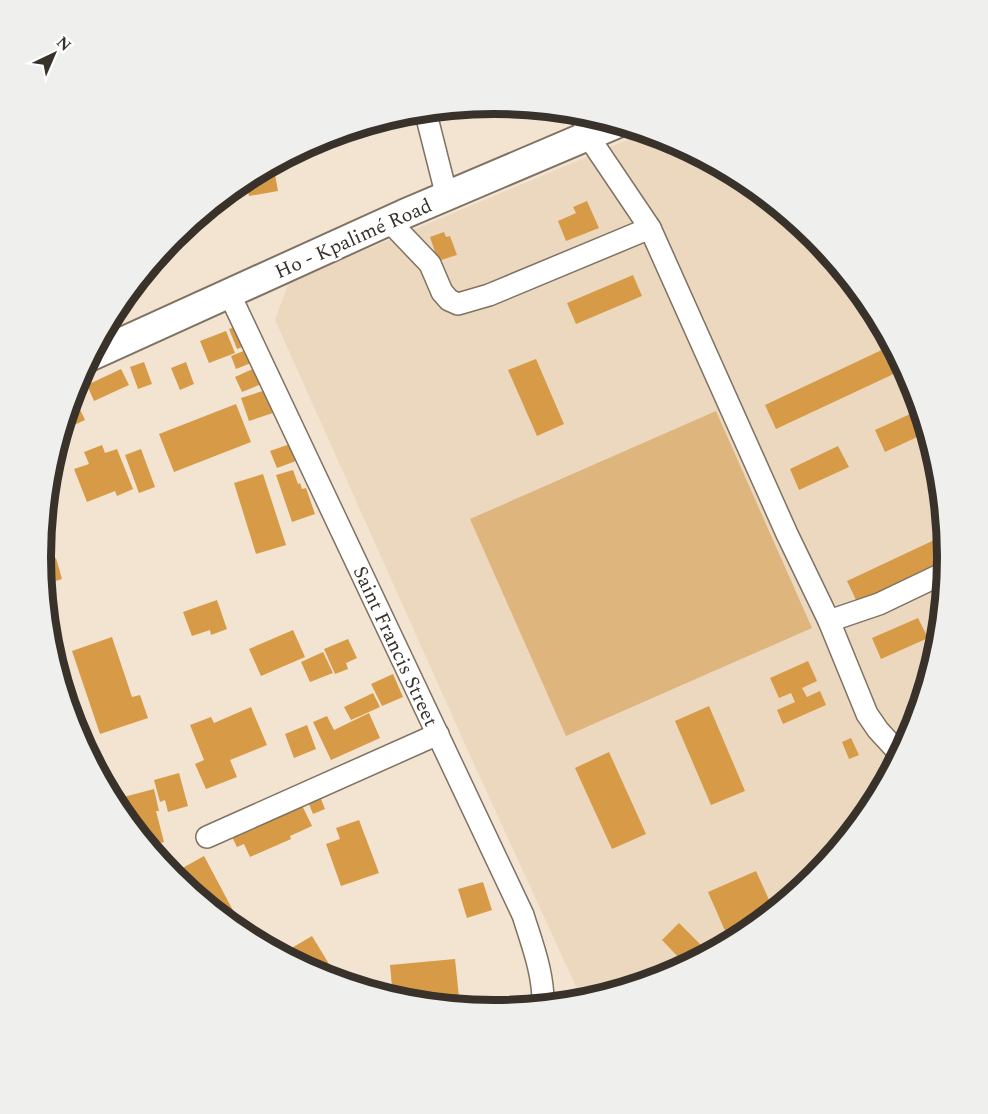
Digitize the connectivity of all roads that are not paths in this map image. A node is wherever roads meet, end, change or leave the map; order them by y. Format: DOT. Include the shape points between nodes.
graph roads {
  1 [pos="427,120"];
  2 [pos="584,124"];
  3 [pos="447,197"];
  4 [pos="389,221"];
  5 [pos="650,228"];
  6 [pos="229,292"];
  7 [pos="102,351"];
  8 [pos="936,577"];
  9 [pos="830,621"];
  10 [pos="438,734"];
  11 [pos="894,747"];
  12 [pos="207,837"];
  13 [pos="544,997"];
  1 -- 3 [label="street"];
  2 -- 3 [label="main road, Ho - Kpalimé Road"];
  2 -- 5 [label="street"];
  3 -- 4 [label="main road, Ho - Kpalimé Road"];
  4 -- 5 [label="street" via="430,264 442,292 458,304 489,295"];
  4 -- 6 [label="main road, Ho - Kpalimé Road"];
  5 -- 9 [label="street"];
  6 -- 7 [label="main road, Ho - Kpalimé Road"];
  6 -- 10 [label="street, Saint Francis Street"];
  8 -- 9 [label="street" via="879,604"];
  9 -- 11 [label="street" via="867,714"];
  10 -- 12 [label="street"];
  10 -- 13 [label="street, Saint Francis Street" via="523,915"];
}
